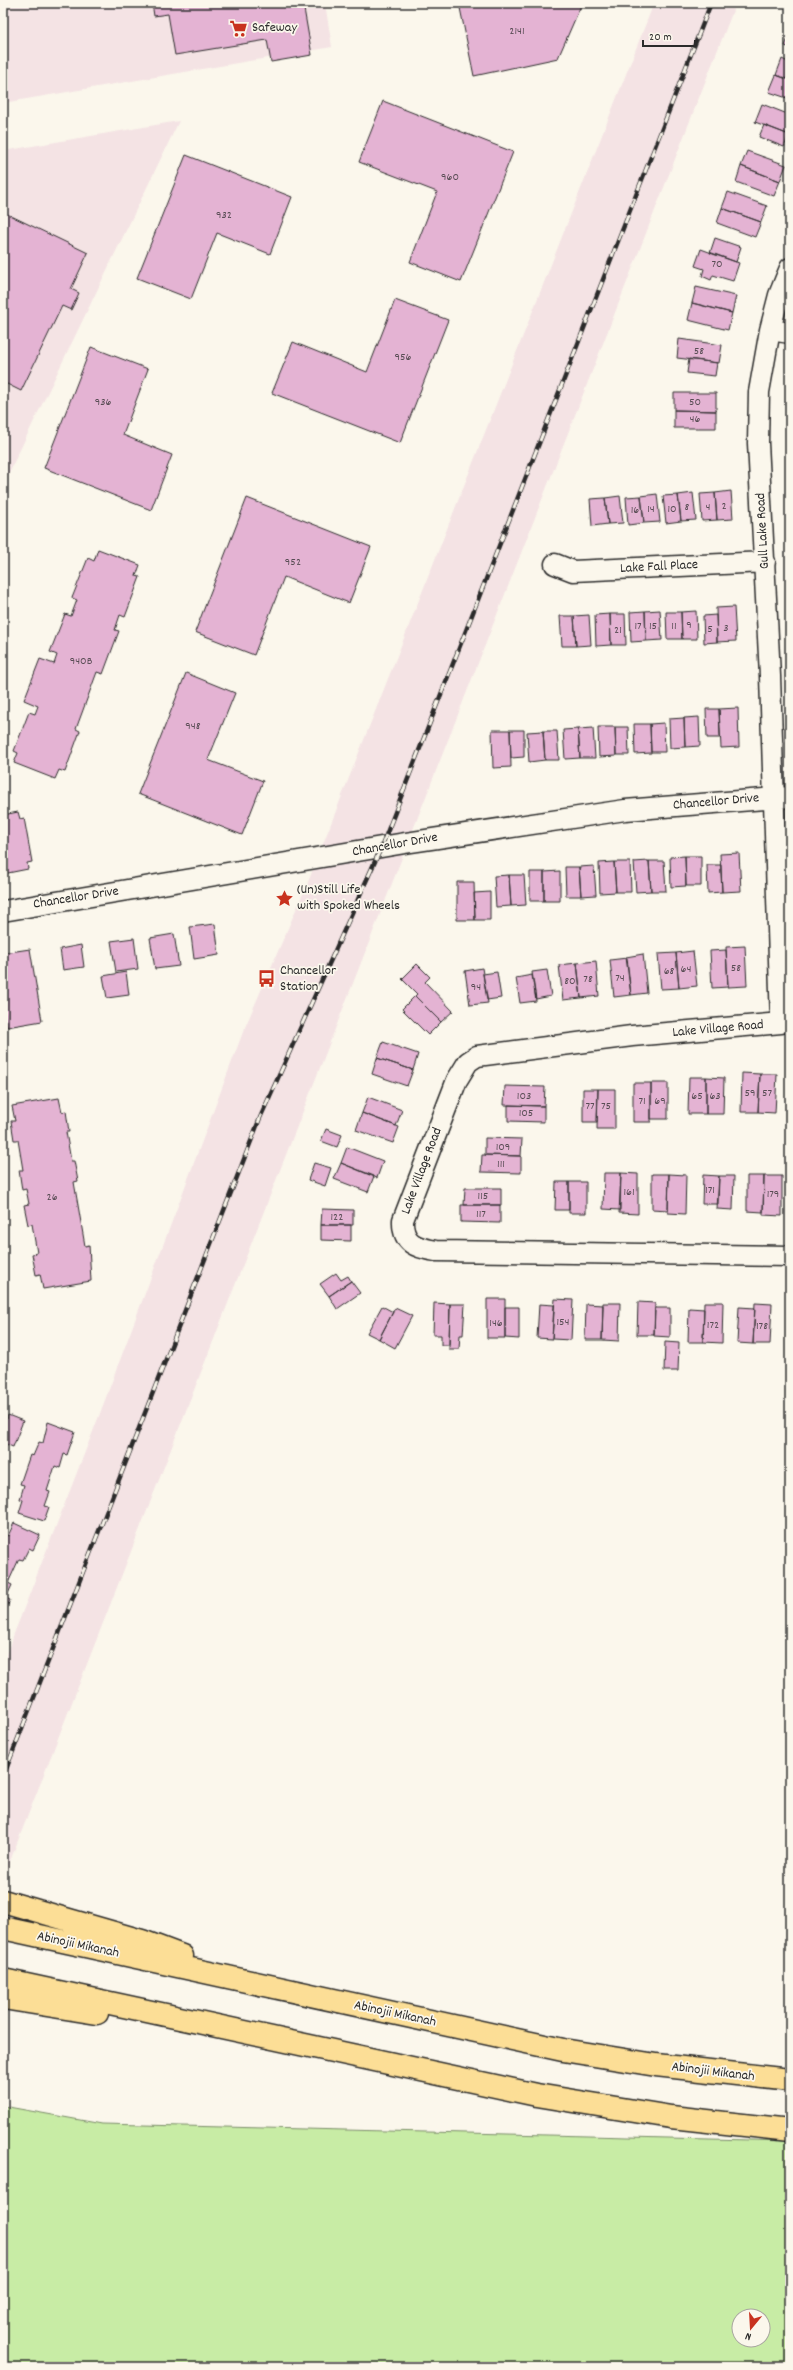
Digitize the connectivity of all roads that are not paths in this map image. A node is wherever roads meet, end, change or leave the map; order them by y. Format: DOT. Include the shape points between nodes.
graph roads {
  1 [pos="790,268"];
  2 [pos="770,330"];
  3 [pos="790,333"];
  4 [pos="765,562"];
  5 [pos="555,564"];
  6 [pos="782,797"];
  7 [pos="3,910"];
  8 [pos="786,1023"];
  9 [pos="790,1256"];
  10 [pos="3,1900"];
  11 [pos="3,1928"];
  12 [pos="3,1980"];
  13 [pos="264,1986"];
  14 [pos="3,1998"];
  15 [pos="205,2024"];
  16 [pos="790,2080"];
  17 [pos="790,2130"];
  1 -- 2 [label="street, Gull Lake Road"];
  2 -- 3 [label="street"];
  2 -- 4 [label="street, Gull Lake Road" via="759,392 758,443"];
  4 -- 5 [label="street, Lake Fall Place" via="573,571"];
  4 -- 6 [label="street, Gull Lake Road"];
  6 -- 7 [label="street, Chancellor Drive" via="617,812 405,843"];
  6 -- 8 [label="street, Lake Village Road"];
  8 -- 9 [label="street, Lake Village Road" via="625,1037 477,1056 468,1062 457,1080 403,1220 402,1231 419,1249 436,1251"];
  10 -- 13 [label="main road" via="142,1941"];
  11 -- 13 [label="main road, Abinojii Mikanah"];
  12 -- 15 [label="main road"];
  13 -- 16 [label="main road, Abinojii Mikanah" via="563,2050 656,2065"];
  14 -- 15 [label="main road" via="70,2010"];
  15 -- 17 [label="main road" via="445,2077 594,2106 737,2126"];
}
